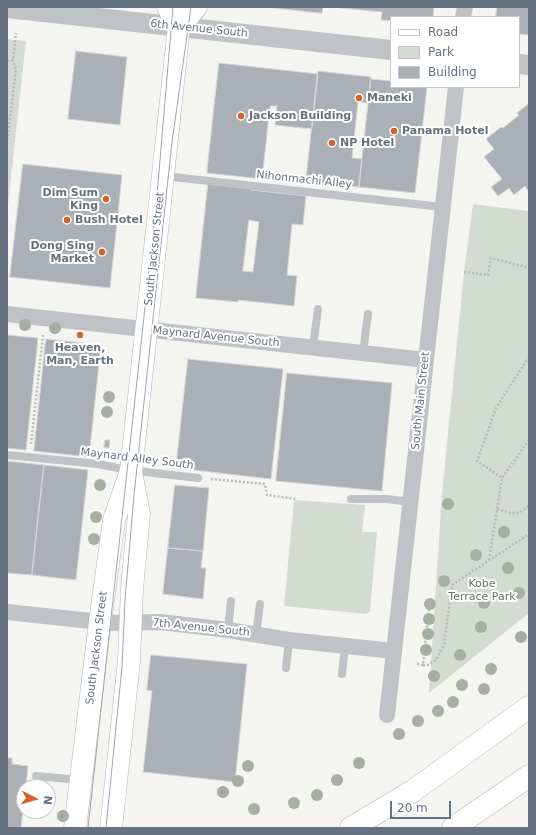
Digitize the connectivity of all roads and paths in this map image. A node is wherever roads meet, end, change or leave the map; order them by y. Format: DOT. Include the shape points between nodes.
graph roads {
  1 [pos="168,7"];
  2 [pos="196,7"];
  3 [pos="7,8"];
  4 [pos="179,27"];
  5 [pos="16,33"];
  6 [pos="390,50"];
  7 [pos="13,60"];
  8 [pos="7,61"];
  9 [pos="456,88"];
  10 [pos="7,111"];
  11 [pos="11,111"];
  12 [pos="7,144"];
  13 [pos="163,176"];
  14 [pos="442,207"];
  15 [pos="529,268"];
  16 [pos="464,272"];
  17 [pos="318,309"];
  18 [pos="7,314"];
  19 [pos="368,314"];
  20 [pos="146,329"];
  21 [pos="43,333"];
  22 [pos="313,347"];
  23 [pos="363,353"];
  24 [pos="529,357"];
  25 [pos="426,360"];
  26 [pos="529,440"];
  27 [pos="7,455"];
  28 [pos="30,457"];
  29 [pos="131,471"];
  30 [pos="198,478"];
  31 [pos="502,478"];
  32 [pos="296,499"];
  33 [pos="351,499"];
  34 [pos="410,502"];
  35 [pos="529,505"];
  36 [pos="498,509"];
  37 [pos="529,534"];
  38 [pos="489,560"];
  39 [pos="231,601"];
  40 [pos="260,604"];
  41 [pos="429,609"];
  42 [pos="7,612"];
  43 [pos="100,622"];
  44 [pos="131,623"];
  45 [pos="228,630"];
  46 [pos="256,635"];
  47 [pos="289,640"];
  48 [pos="345,646"];
  49 [pos="394,651"];
  50 [pos="417,664"];
  51 [pos="423,665"];
  52 [pos="286,668"];
  53 [pos="342,674"];
  54 [pos="529,708"];
  55 [pos="387,715"];
  56 [pos="36,776"];
  57 [pos="529,776"];
  58 [pos="81,780"];
  59 [pos="75,828"];
  60 [pos="111,828"];
  61 [pos="351,828"];
  62 [pos="453,828"];
  1 -- 4 [label="main road"];
  2 -- 4 [label="main road"];
  3 -- 4 [label="street, 6th Avenue South"];
  4 -- 6 [label="street, 6th Avenue South"];
  4 -- 13 [label="main road, South Jackson Street"];
  5 -- 7 [label="path"];
  7 -- 8 [label="path"];
  7 -- 11 [label="path" via="16,69"];
  9 -- 14 [label="street, South Main Street"];
  10 -- 11 [label="path"];
  11 -- 12 [label="path"];
  13 -- 14 [label="lane, Nihonmachi Alley"];
  13 -- 20 [label="main road, South Jackson Street"];
  14 -- 25 [label="street, South Main Street"];
  15 -- 16 [label="path" via="491,258 488,275"];
  17 -- 22 [label="lane"];
  18 -- 20 [label="street, Maynard Avenue South"];
  19 -- 23 [label="lane"];
  20 -- 22 [label="street, Maynard Avenue South"];
  20 -- 29 [label="main road, South Jackson Street"];
  21 -- 28 [label="path"];
  22 -- 23 [label="street, Maynard Avenue South"];
  23 -- 25 [label="street, Maynard Avenue South"];
  24 -- 31 [label="path" via="496,408 477,461"];
  25 -- 34 [label="street, South Main Street"];
  26 -- 31 [label="path"];
  27 -- 28 [label="lane, Maynard Alley South"];
  28 -- 29 [label="lane, Maynard Alley South" via="98,464"];
  29 -- 30 [label="lane, Maynard Alley South"];
  29 -- 43 [label="main road, South Jackson Street" via="114,520"];
  29 -- 44 [label="main road, South Jackson Street" via="139,514"];
  30 -- 32 [label="path, Maynard Alley South" via="265,484 267,495"];
  31 -- 36 [label="path"];
  33 -- 34 [label="lane"];
  34 -- 49 [label="street, South Main Street"];
  35 -- 36 [label="path" via="523,512 514,514"];
  36 -- 38 [label="path"];
  37 -- 38 [label="path"];
  38 -- 51 [label="path" via="452,585 444,645 436,660"];
  39 -- 45 [label="lane"];
  40 -- 46 [label="lane"];
  41 -- 51 [label="path"];
  42 -- 43 [label="street, 7th Avenue South"];
  43 -- 44 [label="street, 7th Avenue South"];
  43 -- 58 [label="main road, South Jackson Street"];
  44 -- 45 [label="street, 7th Avenue South" via="160,622"];
  44 -- 60 [label="main road, South Jackson Street"];
  45 -- 46 [label="street, 7th Avenue South"];
  46 -- 47 [label="street, 7th Avenue South"];
  47 -- 48 [label="street, 7th Avenue South"];
  47 -- 52 [label="lane"];
  48 -- 49 [label="street, 7th Avenue South"];
  48 -- 53 [label="lane"];
  49 -- 55 [label="street, South Main Street"];
  50 -- 51 [label="path"];
  54 -- 61 [label="main road" via="413,791"];
  56 -- 58 [label="lane"];
  57 -- 62 [label="main road"];
  58 -- 59 [label="main road, South Jackson Street"];
}
